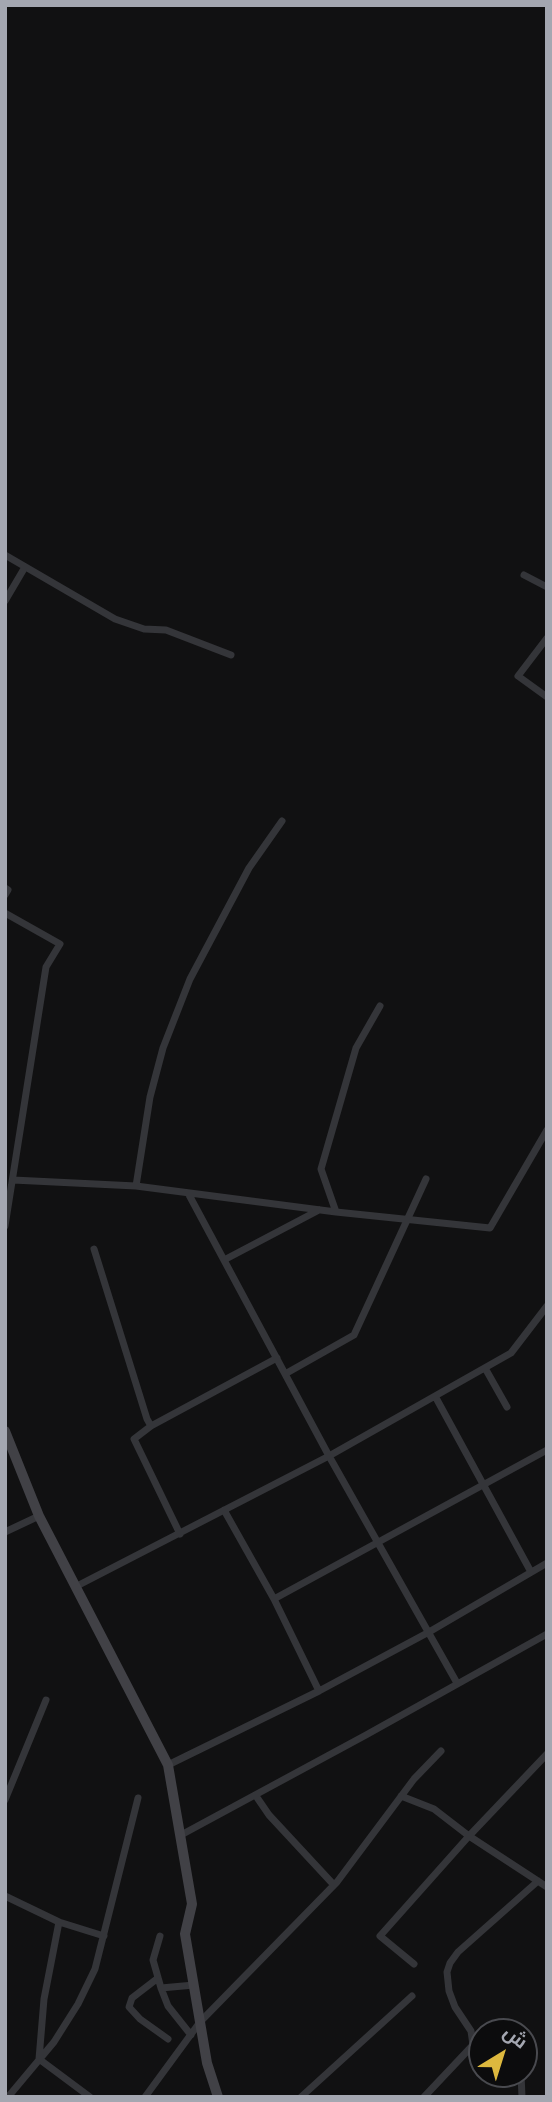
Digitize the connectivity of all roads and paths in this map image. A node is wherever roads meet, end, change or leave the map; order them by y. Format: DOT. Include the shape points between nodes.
graph roads {
  1 [pos="5,555"];
  2 [pos="25,567"];
  3 [pos="524,575"];
  4 [pos="547,587"];
  5 [pos="5,601"];
  6 [pos="547,638"];
  7 [pos="231,655"];
  8 [pos="547,697"];
  9 [pos="282,821"];
  10 [pos="5,888"];
  11 [pos="5,895"];
  12 [pos="5,914"];
  13 [pos="380,1006"];
  14 [pos="547,1130"];
  15 [pos="426,1179"];
  16 [pos="13,1180"];
  17 [pos="136,1186"];
  18 [pos="188,1193"];
  19 [pos="319,1210"];
  20 [pos="336,1212"];
  21 [pos="408,1220"];
  22 [pos="5,1226"];
  23 [pos="94,1250"];
  24 [pos="224,1260"];
  25 [pos="547,1306"];
  26 [pos="277,1358"];
  27 [pos="485,1367"];
  28 [pos="285,1374"];
  29 [pos="435,1396"];
  30 [pos="507,1407"];
  31 [pos="151,1426"];
  32 [pos="5,1431"];
  33 [pos="547,1450"];
  34 [pos="329,1456"];
  35 [pos="483,1485"];
  36 [pos="225,1510"];
  37 [pos="39,1516"];
  38 [pos="5,1532"];
  39 [pos="180,1534"];
  40 [pos="379,1543"];
  41 [pos="547,1563"];
  42 [pos="531,1572"];
  43 [pos="75,1587"];
  44 [pos="274,1599"];
  45 [pos="429,1632"];
  46 [pos="547,1634"];
  47 [pos="457,1683"];
  48 [pos="318,1691"];
  49 [pos="47,1700"];
  50 [pos="441,1751"];
  51 [pos="547,1754"];
  52 [pos="168,1765"];
  53 [pos="256,1796"];
  54 [pos="401,1796"];
  55 [pos="138,1798"];
  56 [pos="5,1800"];
  57 [pos="180,1835"];
  58 [pos="469,1836"];
  59 [pos="538,1881"];
  60 [pos="333,1885"];
  61 [pos="547,1887"];
  62 [pos="5,1896"];
  63 [pos="60,1922"];
  64 [pos="104,1936"];
  65 [pos="160,1936"];
  66 [pos="414,1964"];
  67 [pos="158,1978"];
  68 [pos="194,1985"];
  69 [pos="161,1988"];
  70 [pos="412,1996"];
  71 [pos="200,2022"];
  72 [pos="468,2026"];
  73 [pos="191,2035"];
  74 [pos="168,2039"];
  75 [pos="468,2052"];
  76 [pos="39,2059"];
  77 [pos="8,2097"];
  78 [pos="89,2097"];
  79 [pos="145,2097"];
  80 [pos="218,2097"];
  81 [pos="301,2097"];
  82 [pos="424,2097"];
  1 -- 2 [label="street"];
  2 -- 5 [label="street"];
  2 -- 7 [label="street" via="115,619 144,629 166,630"];
  3 -- 4 [label="street"];
  6 -- 8 [label="street" via="518,676"];
  9 -- 17 [label="street" via="250,868 190,979 150,1097"];
  10 -- 11 [label="street"];
  12 -- 16 [label="street" via="60,944 46,967"];
  13 -- 20 [label="street" via="356,1048 321,1168"];
  14 -- 21 [label="street" via="489,1228"];
  15 -- 21 [label="street"];
  16 -- 17 [label="street"];
  16 -- 22 [label="street"];
  17 -- 18 [label="street"];
  18 -- 19 [label="street"];
  18 -- 24 [label="street"];
  19 -- 20 [label="street"];
  19 -- 24 [label="street"];
  20 -- 21 [label="street"];
  21 -- 28 [label="street" via="355,1335"];
  23 -- 31 [label="street"];
  24 -- 26 [label="street"];
  25 -- 27 [label="street" via="510,1353"];
  26 -- 28 [label="street"];
  26 -- 31 [label="street"];
  27 -- 29 [label="street"];
  27 -- 30 [label="street"];
  28 -- 34 [label="street"];
  29 -- 34 [label="street"];
  29 -- 35 [label="street"];
  31 -- 39 [label="street" via="134,1439"];
  32 -- 37 [label="street"];
  33 -- 35 [label="street"];
  34 -- 36 [label="street"];
  34 -- 40 [label="street"];
  35 -- 40 [label="street"];
  35 -- 42 [label="street"];
  36 -- 39 [label="street"];
  36 -- 44 [label="street"];
  37 -- 38 [label="street"];
  37 -- 43 [label="street"];
  39 -- 43 [label="street"];
  40 -- 44 [label="street"];
  40 -- 45 [label="street"];
  41 -- 42 [label="street"];
  42 -- 45 [label="street"];
  43 -- 52 [label="street"];
  44 -- 48 [label="street"];
  45 -- 47 [label="street"];
  45 -- 48 [label="street"];
  46 -- 47 [label="street"];
  47 -- 53 [label="street"];
  48 -- 52 [label="street"];
  49 -- 56 [label="street"];
  50 -- 54 [label="street"];
  51 -- 58 [label="street"];
  52 -- 57 [label="street"];
  53 -- 57 [label="street"];
  53 -- 60 [label="street"];
  54 -- 58 [label="street" via="434,1809"];
  54 -- 60 [label="street"];
  55 -- 64 [label="street"];
  57 -- 68 [label="street" via="192,1904 185,1934"];
  58 -- 59 [label="street"];
  58 -- 66 [label="street" via="380,1936"];
  59 -- 61 [label="street"];
  59 -- 72 [label="street" via="450,1963 447,1981 451,1998"];
  60 -- 71 [label="street"];
  62 -- 63 [label="street"];
  63 -- 64 [label="street"];
  63 -- 76 [label="street" via="44,1999"];
  64 -- 76 [label="street" via="96,1969 78,2004"];
  65 -- 67 [label="street" via="153,1960"];
  67 -- 69 [label="street"];
  67 -- 74 [label="street" via="132,1998 129,2007"];
  68 -- 69 [label="street"];
  68 -- 71 [label="street"];
  69 -- 73 [label="street" via="168,2006"];
  70 -- 81 [label="street"];
  71 -- 73 [label="street"];
  71 -- 80 [label="street"];
  73 -- 79 [label="street"];
  75 -- 82 [label="street"];
  76 -- 77 [label="street"];
  76 -- 78 [label="street"];
}
